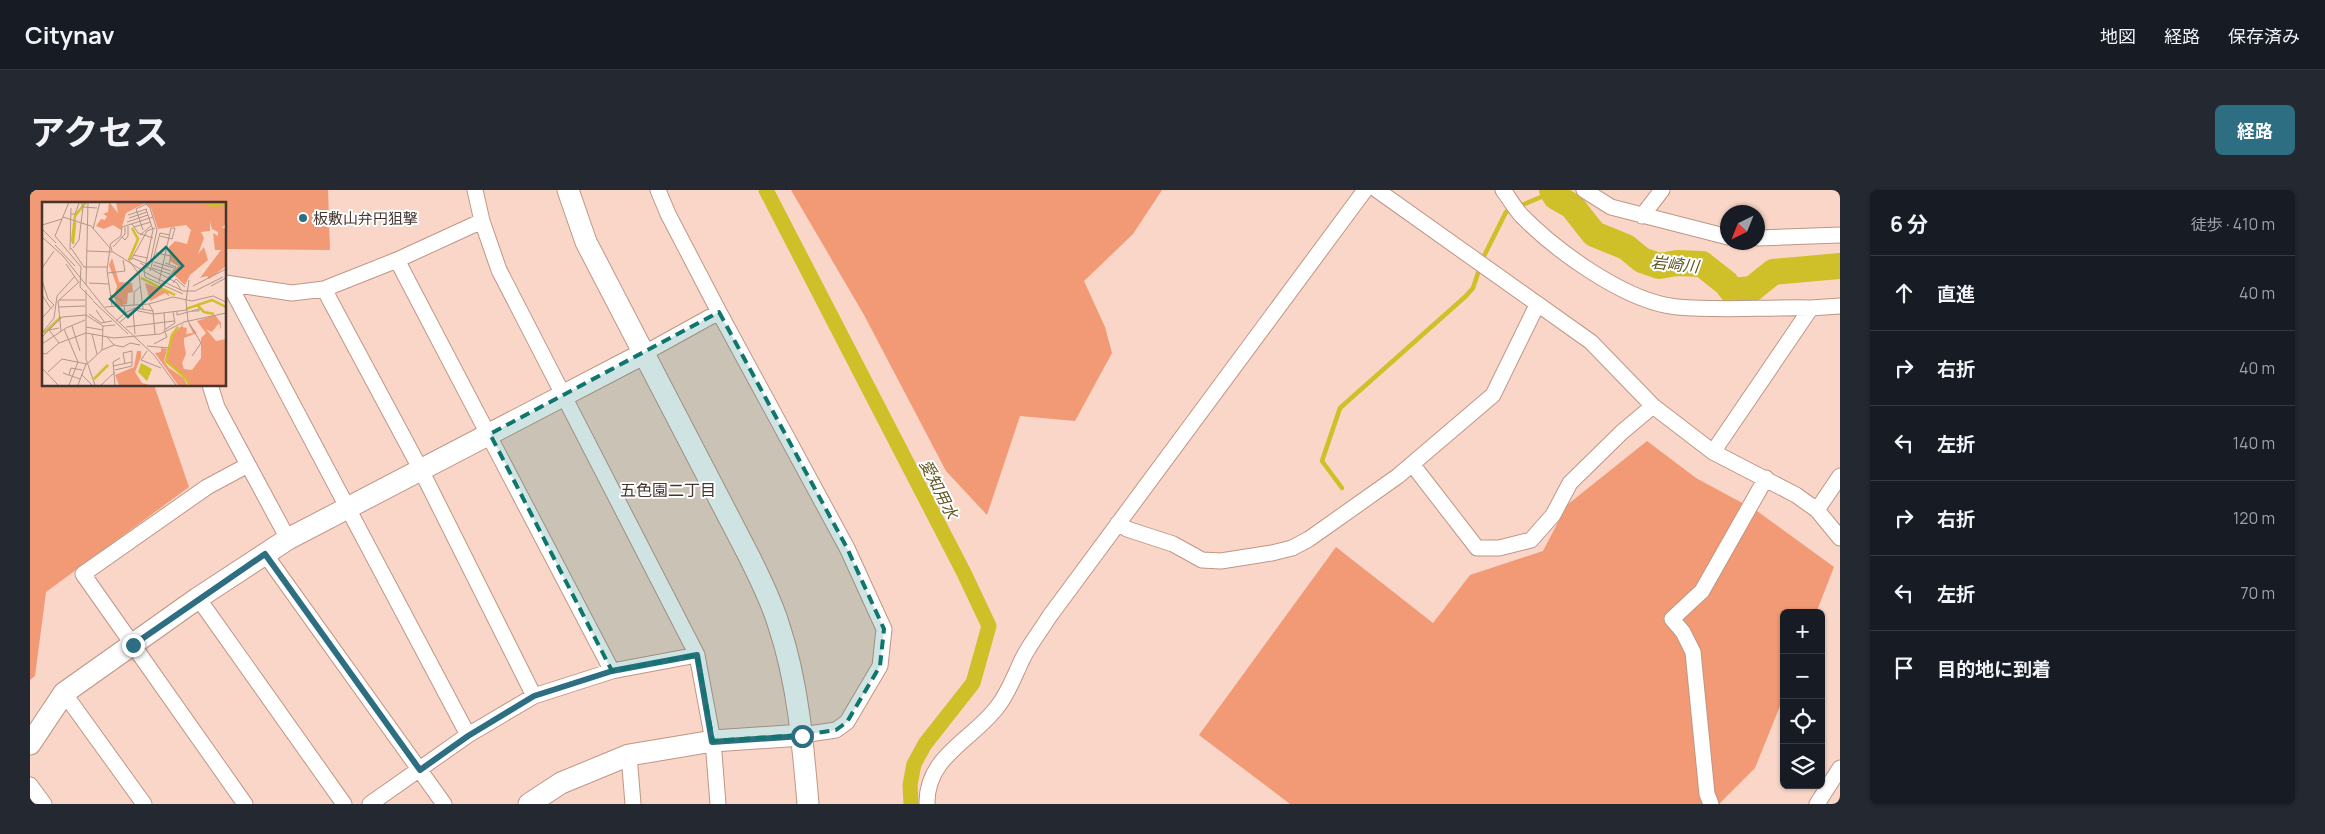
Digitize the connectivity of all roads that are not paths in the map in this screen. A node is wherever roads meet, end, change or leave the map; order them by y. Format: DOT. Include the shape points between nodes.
graph roads {
  1 [pos="474,190"];
  2 [pos="568,190"];
  3 [pos="658,190"];
  4 [pos="1365,190"];
  5 [pos="1377,190"];
  6 [pos="1503,190"];
  7 [pos="1584,190"];
  8 [pos="1662,190"];
  9 [pos="1642,216"];
  10 [pos="482,221"];
  11 [pos="1720,235"];
  12 [pos="1840,235"];
  13 [pos="1765,238"];
  14 [pos="397,260"];
  15 [pos="227,283"];
  16 [pos="324,289"];
  17 [pos="1537,305"];
  18 [pos="1840,306"];
  19 [pos="1811,308"];
  20 [pos="719,312"];
  21 [pos="643,354"];
  22 [pos="210,386"];
  23 [pos="563,396"];
  24 [pos="1653,406"];
  25 [pos="490,434"];
  26 [pos="1713,452"];
  27 [pos="1412,464"];
  28 [pos="248,465"];
  29 [pos="421,470"];
  30 [pos="1840,476"];
  31 [pos="1766,478"];
  32 [pos="347,507"];
  33 [pos="1817,510"];
  34 [pos="1118,523"];
  35 [pos="1840,538"];
  36 [pos="288,539"];
  37 [pos="265,554"];
  38 [pos="198,598"];
  39 [pos="133,645"];
  40 [pos="697,655"];
  41 [pos="612,671"];
  42 [pos="64,693"];
  43 [pos="534,696"];
  44 [pos="468,736"];
  45 [pos="802,736"];
  46 [pos="712,742"];
  47 [pos="30,744"];
  48 [pos="629,756"];
  49 [pos="420,770"];
  50 [pos="1838,775"];
  51 [pos="30,785"];
  52 [pos="44,804"];
  53 [pos="144,804"];
  54 [pos="245,804"];
  55 [pos="344,804"];
  56 [pos="370,804"];
  57 [pos="444,804"];
  58 [pos="529,804"];
  59 [pos="633,804"];
  60 [pos="718,804"];
  61 [pos="808,804"];
  62 [pos="927,804"];
  63 [pos="1711,804"];
  64 [pos="1817,804"];
  1 -- 10 [label="street"];
  2 -- 21 [label="street" via="586,242"];
  3 -- 20 [label="street"];
  4 -- 34 [label="street"];
  5 -- 17 [label="street"];
  6 -- 19 [label="street" via="1520,214 1549,240 1589,270 1645,299 1675,307"];
  7 -- 9 [label="street" via="1611,207"];
  8 -- 9 [label="street"];
  9 -- 11 [label="street"];
  10 -- 14 [label="street"];
  10 -- 23 [label="street" via="499,270"];
  12 -- 13 [label="street"];
  14 -- 16 [label="street"];
  14 -- 25 [label="street"];
  15 -- 16 [label="street" via="292,293"];
  15 -- 32 [label="street"];
  16 -- 29 [label="street"];
  17 -- 24 [label="street" via="1591,342"];
  17 -- 27 [label="street" via="1493,395"];
  18 -- 19 [label="street"];
  19 -- 26 [label="street"];
  20 -- 21 [label="street"];
  20 -- 45 [label="street" via="847,548 884,629 880,666 847,722 836,730"];
  21 -- 23 [label="street"];
  21 -- 45 [label="street" via="772,604 788,655"];
  22 -- 28 [label="street" via="217,407"];
  23 -- 25 [label="street"];
  23 -- 40 [label="street"];
  24 -- 26 [label="street"];
  24 -- 27 [label="street" via="1570,483 1553,515 1531,540 1507,546 1477,548"];
  25 -- 29 [label="street"];
  25 -- 41 [label="street"];
  26 -- 31 [label="street"];
  27 -- 34 [label="street" via="1309,539 1272,553 1221,561 1202,560 1173,544"];
  28 -- 36 [label="street"];
  28 -- 39 [label="street" via="206,487 83,574"];
  29 -- 32 [label="street"];
  29 -- 43 [label="street"];
  30 -- 33 [label="street"];
  31 -- 33 [label="street"];
  31 -- 63 [label="street" via="1702,591 1672,619 1693,652 1707,794"];
  32 -- 36 [label="street"];
  32 -- 44 [label="street"];
  33 -- 35 [label="street"];
  34 -- 62 [label="street" via="1049,617 998,706 938,765 930,782"];
  36 -- 37 [label="street"];
  37 -- 38 [label="street"];
  37 -- 49 [label="street"];
  38 -- 39 [label="street"];
  38 -- 55 [label="street"];
  39 -- 42 [label="street"];
  39 -- 54 [label="street"];
  40 -- 41 [label="street"];
  40 -- 46 [label="street"];
  41 -- 43 [label="street"];
  42 -- 47 [label="street"];
  42 -- 53 [label="street"];
  43 -- 44 [label="street"];
  44 -- 49 [label="street"];
  45 -- 46 [label="street"];
  45 -- 61 [label="street"];
  46 -- 48 [label="street"];
  46 -- 60 [label="street"];
  48 -- 58 [label="street" via="561,783"];
  48 -- 59 [label="street"];
  49 -- 56 [label="street"];
  49 -- 57 [label="street"];
  50 -- 64 [label="street"];
  51 -- 52 [label="street"];
}
